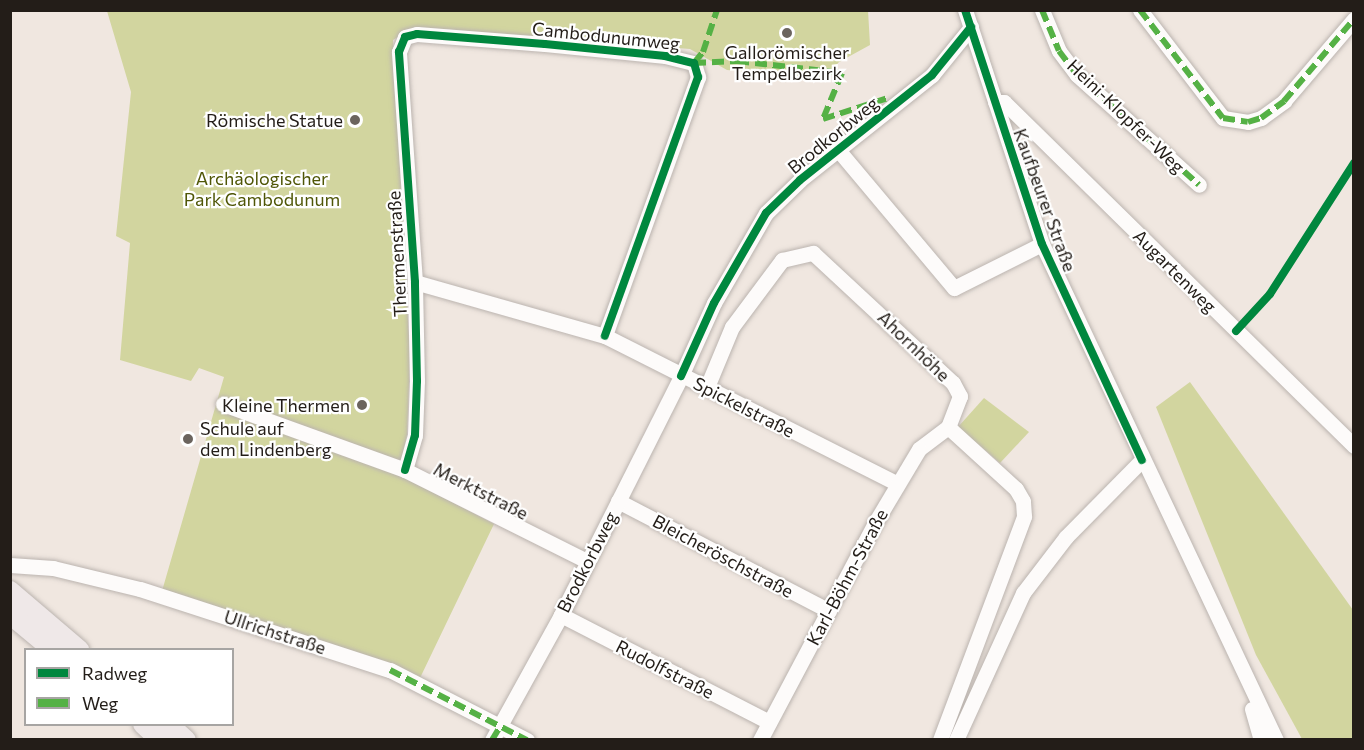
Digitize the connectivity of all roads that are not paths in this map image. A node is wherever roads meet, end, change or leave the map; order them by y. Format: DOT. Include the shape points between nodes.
graph roads {
  1 [pos="965,10"];
  2 [pos="1042,10"];
  3 [pos="1140,10"];
  4 [pos="1353,19"];
  5 [pos="971,27"];
  6 [pos="405,37"];
  7 [pos="995,102"];
  8 [pos="839,151"];
  9 [pos="1199,185"];
  10 [pos="1042,244"];
  11 [pos="416,282"];
  12 [pos="605,336"];
  13 [pos="681,376"];
  14 [pos="707,387"];
  15 [pos="223,405"];
  16 [pos="948,427"];
  17 [pos="1353,446"];
  18 [pos="1142,460"];
  19 [pos="405,470"];
  20 [pos="898,484"];
  21 [pos="618,501"];
  22 [pos="587,561"];
  23 [pos="10,565"];
  24 [pos="11,592"];
  25 [pos="829,611"];
  26 [pos="21,615"];
  27 [pos="561,615"];
  28 [pos="51,648"];
  29 [pos="76,648"];
  30 [pos="1242,674"];
  31 [pos="769,722"];
  32 [pos="501,725"];
  33 [pos="145,726"];
  34 [pos="170,726"];
  35 [pos="160,740"];
  36 [pos="186,740"];
  37 [pos="492,740"];
  38 [pos="527,740"];
  39 [pos="760,740"];
  40 [pos="940,740"];
  41 [pos="956,740"];
  42 [pos="1261,740"];
  43 [pos="1276,740"];
  1 -- 5 [label="street, Kaufbeurer Straße"];
  2 -- 9 [label="street, Heini-Klopfer-Weg" via="1059,51 1077,75"];
  3 -- 4 [label="street" via="1223,118 1248,122 1261,118 1284,101"];
  5 -- 7 [label="street, Kaufbeurer Straße"];
  5 -- 8 [label="street, Brodkorbweg" via="932,75"];
  6 -- 11 [label="street, Thermenstraße" via="399,52"];
  6 -- 12 [label="street, Cambodunumweg" via="417,34 545,44 665,56 694,63 698,77"];
  7 -- 10 [label="street, Kaufbeurer Straße"];
  7 -- 17 [label="street, Augartenweg" via="1004,102"];
  8 -- 10 [label="street" via="954,288"];
  8 -- 13 [label="street, Brodkorbweg" via="800,180 766,213 714,303"];
  10 -- 18 [label="street, Kaufbeurer Straße"];
  11 -- 12 [label="street, Spickelstraße"];
  11 -- 19 [label="street, Thermenstraße" via="415,435"];
  12 -- 13 [label="street, Spickelstraße"];
  13 -- 14 [label="street, Spickelstraße"];
  13 -- 21 [label="street, Brodkorbweg"];
  14 -- 16 [label="street, Ahornhöhe" via="732,327 782,260 813,253 953,383 960,396"];
  14 -- 20 [label="street, Spickelstraße"];
  15 -- 19 [label="street, Merktstraße"];
  16 -- 20 [label="street, Karl-Böhm-Straße" via="919,449"];
  16 -- 40 [label="street" via="1016,489 1023,501 1024,516"];
  18 -- 30 [label="street, Kaufbeurer Straße"];
  18 -- 41 [label="street" via="1066,537 1023,593"];
  19 -- 22 [label="street, Merktstraße"];
  20 -- 25 [label="street, Karl-Böhm-Straße"];
  21 -- 22 [label="street, Brodkorbweg"];
  21 -- 25 [label="street, Bleicheröschstraße"];
  22 -- 27 [label="street, Brodkorbweg"];
  23 -- 32 [label="street, Ullrichstraße" via="53,568 269,629 390,670"];
  24 -- 26 [label="main road"];
  25 -- 31 [label="street, Karl-Böhm-Straße"];
  26 -- 28 [label="main road"];
  26 -- 29 [label="main road"];
  27 -- 31 [label="street, Rudolfstraße"];
  27 -- 32 [label="street, Brodkorbweg"];
  30 -- 42 [label="street, Kaufbeurer Straße"];
  30 -- 43 [label="street, Kaufbeurer Straße"];
  31 -- 39 [label="street, Karl-Böhm-Straße"];
  32 -- 37 [label="street, Brodkorbweg"];
  32 -- 38 [label="street, Ullrichstraße"];
  33 -- 35 [label="main road"];
  34 -- 36 [label="main road"];
}
